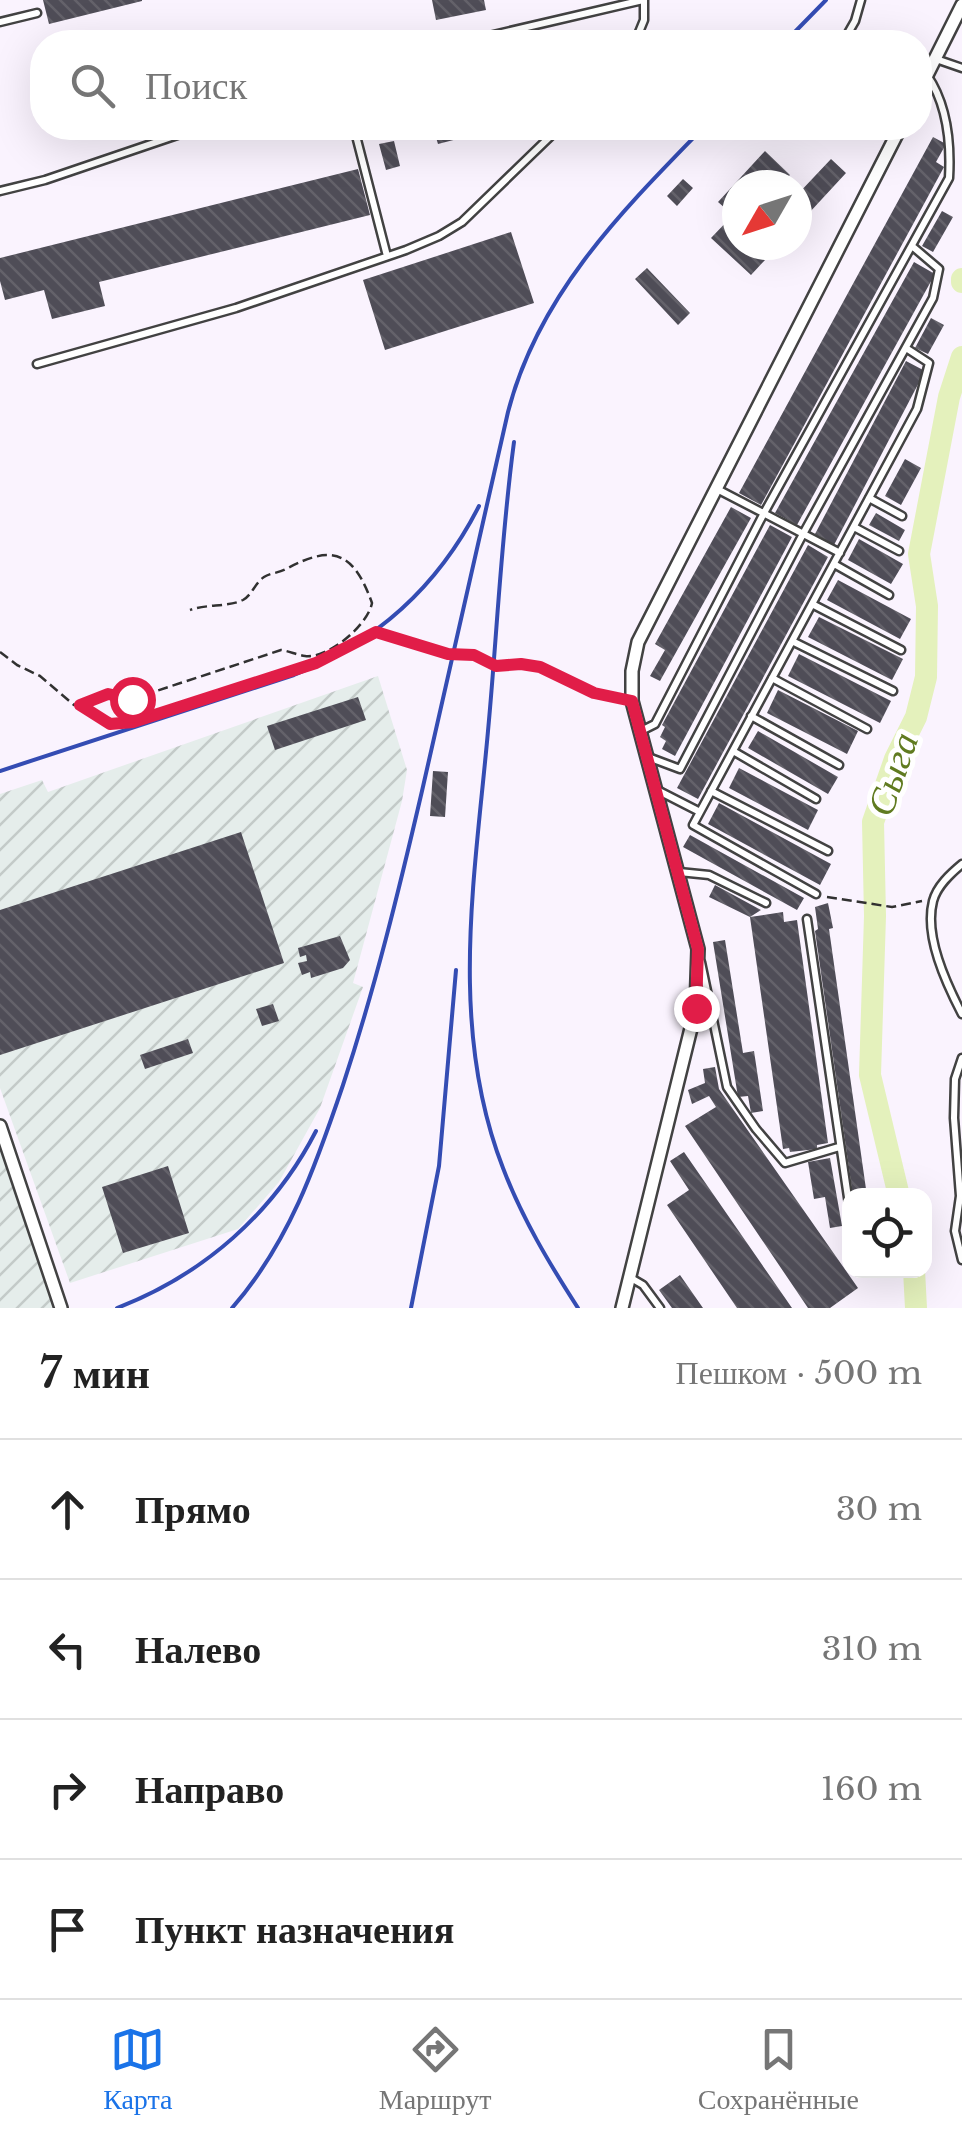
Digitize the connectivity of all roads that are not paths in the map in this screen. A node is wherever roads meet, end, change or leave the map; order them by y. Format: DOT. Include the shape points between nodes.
graph roads {
  1 [pos="644,0"];
  2 [pos="860,0"];
  3 [pos="962,5"];
  4 [pos="36,13"];
  5 [pos="0,22"];
  6 [pos="515,30"];
  7 [pos="640,30"];
  8 [pos="850,30"];
  9 [pos="935,59"];
  10 [pos="932,64"];
  11 [pos="962,68"];
  12 [pos="932,85"];
  13 [pos="163,140"];
  14 [pos="357,140"];
  15 [pos="547,140"];
  16 [pos="894,140"];
  17 [pos="0,191"];
  18 [pos="912,246"];
  19 [pos="387,256"];
  20 [pos="906,348"];
  21 [pos="37,364"];
  22 [pos="715,488"];
  23 [pos="870,498"];
  24 [pos="764,514"];
  25 [pos="902,516"];
  26 [pos="854,527"];
  27 [pos="803,534"];
  28 [pos="899,551"];
  29 [pos="840,553"];
  30 [pos="834,564"];
  31 [pos="890,595"];
  32 [pos="812,604"];
  33 [pos="792,640"];
  34 [pos="901,650"];
  35 [pos="772,678"];
  36 [pos="894,691"];
  37 [pos="751,716"];
  38 [pos="867,729"];
  39 [pos="641,731"];
  40 [pos="732,751"];
  41 [pos="648,757"];
  42 [pos="839,764"];
  43 [pos="656,789"];
  44 [pos="711,791"];
  45 [pos="816,799"];
  46 [pos="700,812"];
  47 [pos="828,852"];
  48 [pos="962,864"];
  49 [pos="678,872"];
  50 [pos="816,894"];
  51 [pos="766,903"];
  52 [pos="807,919"];
  53 [pos="698,949"];
  54 [pos="962,1014"];
  55 [pos="962,1058"];
  56 [pos="0,1126"];
  57 [pos="839,1147"];
  58 [pos="846,1188"];
  59 [pos="961,1200"];
  60 [pos="962,1260"];
  61 [pos="630,1278"];
  62 [pos="61,1308"];
  63 [pos="622,1308"];
  64 [pos="660,1308"];
  1 -- 6 [label="lane"];
  1 -- 7 [label="lane"];
  2 -- 8 [label="lane"];
  3 -- 9 [label="street"];
  4 -- 5 [label="lane"];
  9 -- 10 [label="street"];
  9 -- 11 [label="lane"];
  12 -- 18 [label="lane" via="948,135 950,178"];
  13 -- 17 [label="lane"];
  14 -- 19 [label="lane"];
  15 -- 19 [label="lane" via="462,222"];
  16 -- 22 [label="street"];
  18 -- 20 [label="lane" via="939,269 933,298"];
  18 -- 24 [label="lane"];
  19 -- 21 [label="lane" via="236,308"];
  20 -- 23 [label="lane" via="929,363 928,379"];
  20 -- 27 [label="lane"];
  22 -- 24 [label="lane"];
  22 -- 39 [label="street" via="638,642 632,701"];
  23 -- 25 [label="lane"];
  23 -- 26 [label="lane"];
  24 -- 27 [label="lane"];
  24 -- 39 [label="lane" via="654,724"];
  26 -- 28 [label="lane"];
  26 -- 29 [label="lane"];
  27 -- 29 [label="lane"];
  27 -- 41 [label="lane" via="680,769"];
  29 -- 30 [label="lane"];
  30 -- 31 [label="lane"];
  30 -- 32 [label="lane"];
  32 -- 33 [label="lane"];
  32 -- 34 [label="lane"];
  33 -- 35 [label="lane"];
  33 -- 36 [label="lane"];
  35 -- 37 [label="lane"];
  35 -- 38 [label="lane"];
  37 -- 40 [label="lane"];
  37 -- 42 [label="lane"];
  39 -- 41 [label="street"];
  40 -- 44 [label="lane"];
  40 -- 45 [label="lane"];
  41 -- 43 [label="street"];
  43 -- 46 [label="lane"];
  43 -- 49 [label="street"];
  44 -- 46 [label="lane"];
  44 -- 47 [label="lane"];
  46 -- 50 [label="lane" via="693,824"];
  48 -- 54 [label="lane" via="934,898 934,937"];
  49 -- 51 [label="lane" via="709,876"];
  49 -- 53 [label="street"];
  52 -- 57 [label="lane"];
  53 -- 57 [label="lane" via="735,1101 785,1162"];
  53 -- 61 [label="street" via="696,1008"];
  55 -- 59 [label="lane" via="954,1118"];
  56 -- 62 [label="street"];
  57 -- 58 [label="lane"];
  59 -- 60 [label="lane" via="955,1231"];
  61 -- 63 [label="street"];
  61 -- 64 [label="lane"];
}
